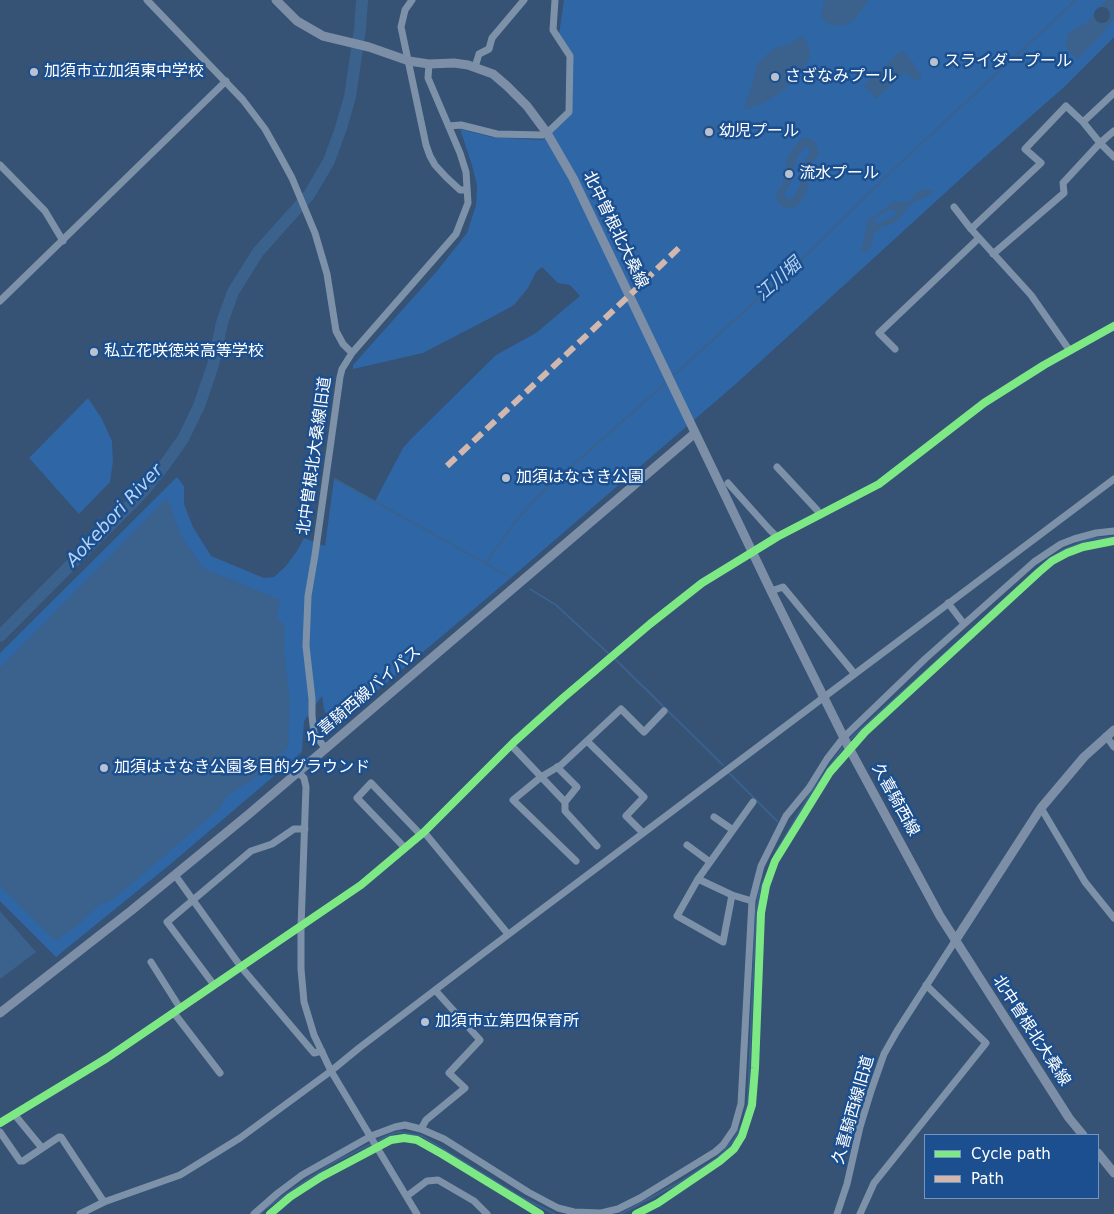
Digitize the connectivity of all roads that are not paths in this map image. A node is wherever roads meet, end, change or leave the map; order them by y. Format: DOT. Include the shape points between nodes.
graph roads {
  1 [pos="147,0"];
  2 [pos="276,0"];
  3 [pos="412,0"];
  4 [pos="524,0"];
  5 [pos="555,0"];
  6 [pos="409,61"];
  7 [pos="430,64"];
  8 [pos="475,67"];
  9 [pos="226,81"];
  10 [pos="1114,93"];
  11 [pos="1083,122"];
  12 [pos="449,126"];
  13 [pos="1114,131"];
  14 [pos="547,133"];
  15 [pos="1100,143"];
  16 [pos="1114,157"];
  17 [pos="0,165"];
  18 [pos="467,190"];
  19 [pos="954,207"];
  20 [pos="972,229"];
  21 [pos="979,238"];
  22 [pos="63,241"];
  23 [pos="993,254"];
  24 [pos="0,301"];
  25 [pos="1114,326"];
  26 [pos="894,348"];
  27 [pos="1070,351"];
  28 [pos="352,353"];
  29 [pos="695,433"];
  30 [pos="777,467"];
  31 [pos="1114,479"];
  32 [pos="728,483"];
  33 [pos="820,515"];
  34 [pos="1114,531"];
  35 [pos="777,537"];
  36 [pos="753,552"];
  37 [pos="771,591"];
  38 [pos="948,603"];
  39 [pos="964,624"];
  40 [pos="854,673"];
  41 [pos="823,697"];
  42 [pos="664,711"];
  43 [pos="1114,730"];
  44 [pos="1106,736"];
  45 [pos="844,737"];
  46 [pos="587,741"];
  47 [pos="511,745"];
  48 [pos="1114,747"];
  49 [pos="325,748"];
  50 [pos="557,767"];
  51 [pos="298,772"];
  52 [pos="541,777"];
  53 [pos="565,802"];
  54 [pos="753,802"];
  55 [pos="1041,808"];
  56 [pos="714,817"];
  57 [pos="305,829"];
  58 [pos="732,830"];
  59 [pos="423,833"];
  60 [pos="643,833"];
  61 [pos="687,845"];
  62 [pos="598,846"];
  63 [pos="405,848"];
  64 [pos="576,861"];
  65 [pos="710,862"];
  66 [pos="175,875"];
  67 [pos="698,879"];
  68 [pos="732,895"];
  69 [pos="192,900"];
  70 [pos="752,901"];
  71 [pos="1114,918"];
  72 [pos="301,927"];
  73 [pos="508,934"];
  74 [pos="955,941"];
  75 [pos="151,962"];
  76 [pos="241,967"];
  77 [pos="214,985"];
  78 [pos="926,985"];
  79 [pos="436,990"];
  80 [pos="177,1011"];
  81 [pos="0,1013"];
  82 [pos="322,1051"];
  83 [pos="331,1072"];
  84 [pos="220,1073"];
  85 [pos="14,1114"];
  86 [pos="0,1123"];
  87 [pos="421,1129"];
  88 [pos="0,1132"];
  89 [pos="1082,1134"];
  90 [pos="371,1136"];
  91 [pos="42,1148"];
  92 [pos="1099,1154"];
  93 [pos="1114,1173"];
  94 [pos="406,1196"];
  95 [pos="104,1202"];
  96 [pos="80,1214"];
  97 [pos="254,1214"];
  98 [pos="417,1214"];
  99 [pos="487,1214"];
  100 [pos="837,1214"];
  101 [pos="860,1214"];
  1 -- 9 [label="street"];
  2 -- 6 [label="main road, 北中曽根北大桑線" via="298,22 315,33"];
  3 -- 6 [label="street" via="404,10 401,22"];
  4 -- 8 [label="street" via="492,38 489,49 479,54"];
  5 -- 14 [label="street" via="553,30 570,56 569,112"];
  6 -- 7 [label="main road, 北中曽根北大桑線"];
  6 -- 18 [label="street" via="430,156 446,178 460,190"];
  7 -- 8 [label="main road, 北中曽根北大桑線" via="454,63"];
  7 -- 12 [label="street, 北中曽根北大桑線旧道" via="428,78"];
  8 -- 14 [label="main road, 北中曽根北大桑線" via="493,74 507,86"];
  9 -- 22 [label="street"];
  9 -- 28 [label="street" via="264,129 292,178 321,251 336,331"];
  10 -- 11 [label="street"];
  11 -- 15 [label="street"];
  11 -- 20 [label="street" via="1066,106 1025,149 1041,163"];
  12 -- 14 [label="street" via="461,125 497,134"];
  12 -- 18 [label="street, 北中曽根北大桑線旧道" via="466,172"];
  13 -- 15 [label="street"];
  14 -- 29 [label="main road, 北中曽根北大桑線" via="574,178"];
  15 -- 16 [label="street"];
  15 -- 23 [label="street" via="1063,184 1064,192"];
  17 -- 22 [label="street" via="45,211"];
  18 -- 28 [label="street, 北中曽根北大桑線旧道" via="468,203 456,234"];
  19 -- 20 [label="street"];
  20 -- 21 [label="street"];
  21 -- 23 [label="street"];
  21 -- 26 [label="street" via="878,333"];
  22 -- 24 [label="street"];
  23 -- 27 [label="street" via="1031,296"];
  25 -- 27 [label="street"];
  27 -- 33 [label="street" via="984,403 867,492"];
  28 -- 49 [label="street, 北中曽根北大桑線旧道" via="340,377 308,596 306,646 312,716 314,733"];
  29 -- 36 [label="main road, 久喜騎西線"];
  29 -- 49 [label="main road, 久喜騎西線バイパス"];
  30 -- 33 [label="street"];
  31 -- 38 [label="street"];
  32 -- 35 [label="street"];
  33 -- 35 [label="street"];
  34 -- 39 [label="street" via="1074,539 1050,551"];
  35 -- 36 [label="street"];
  36 -- 37 [label="main road, 久喜騎西線"];
  36 -- 47 [label="street" via="670,608"];
  37 -- 40 [label="street" via="782,587"];
  37 -- 41 [label="main road, 久喜騎西線"];
  38 -- 39 [label="street"];
  38 -- 40 [label="street"];
  39 -- 45 [label="street"];
  40 -- 41 [label="street"];
  41 -- 45 [label="main road, 久喜騎西線"];
  41 -- 60 [label="street"];
  42 -- 46 [label="street" via="644,732 621,709"];
  43 -- 44 [label="main road"];
  44 -- 48 [label="street"];
  44 -- 55 [label="main road" via="1062,781"];
  45 -- 70 [label="street" via="786,816 761,866"];
  45 -- 74 [label="main road, 久喜騎西線"];
  46 -- 50 [label="street"];
  46 -- 60 [label="street" via="644,797 626,816"];
  47 -- 52 [label="street"];
  47 -- 59 [label="street"];
  49 -- 51 [label="main road, 久喜騎西線バイパス"];
  50 -- 52 [label="street"];
  50 -- 53 [label="street" via="577,787"];
  51 -- 57 [label="street" via="306,787"];
  51 -- 66 [label="main road, 久喜騎西線バイパス"];
  52 -- 53 [label="street"];
  52 -- 64 [label="street" via="513,800"];
  53 -- 62 [label="street" via="565,811"];
  54 -- 58 [label="street"];
  55 -- 71 [label="street" via="1085,882"];
  55 -- 74 [label="main road"];
  56 -- 58 [label="street"];
  57 -- 69 [label="street" via="294,829 272,844 250,851"];
  57 -- 72 [label="street"];
  58 -- 65 [label="street"];
  59 -- 63 [label="street"];
  59 -- 63 [label="street" via="372,783 356,798"];
  59 -- 73 [label="street"];
  60 -- 73 [label="street"];
  61 -- 65 [label="street"];
  63 -- 72 [label="street" via="361,885"];
  65 -- 67 [label="street"];
  66 -- 69 [label="street"];
  66 -- 81 [label="main road, 久喜騎西線バイパス"];
  67 -- 68 [label="street"];
  67 -- 68 [label="street" via="677,916 723,942"];
  68 -- 70 [label="street"];
  69 -- 76 [label="street"];
  69 -- 77 [label="street" via="167,922"];
  70 -- 87 [label="street" via="741,1104 737,1121 723,1146 708,1157 618,1209 601,1213 574,1212 558,1208 528,1192 444,1139"];
  72 -- 76 [label="street"];
  72 -- 82 [label="street" via="304,1002"];
  73 -- 79 [label="street"];
  74 -- 78 [label="street, 久喜騎西線旧道"];
  74 -- 89 [label="main road, 北中曽根北大桑線"];
  75 -- 80 [label="street"];
  76 -- 77 [label="street"];
  76 -- 82 [label="street" via="314,1053"];
  77 -- 80 [label="street"];
  78 -- 100 [label="street, 久喜騎西線旧道" via="896,1031 878,1070"];
  78 -- 101 [label="street" via="986,1043 874,1183"];
  79 -- 83 [label="street"];
  79 -- 87 [label="street" via="480,1040 449,1073 465,1088 426,1120"];
  80 -- 84 [label="street"];
  80 -- 85 [label="street"];
  82 -- 83 [label="street"];
  83 -- 90 [label="street"];
  83 -- 95 [label="street" via="240,1138 180,1175"];
  85 -- 86 [label="street"];
  85 -- 91 [label="street"];
  87 -- 90 [label="street" via="405,1125"];
  88 -- 91 [label="street" via="20,1161"];
  90 -- 94 [label="street"];
  90 -- 97 [label="street" via="302,1175"];
  91 -- 95 [label="street" via="61,1137"];
  92 -- 93 [label="main road"];
  94 -- 98 [label="street"];
  94 -- 99 [label="street" via="427,1181 438,1180 474,1201"];
  95 -- 96 [label="street"];
}
